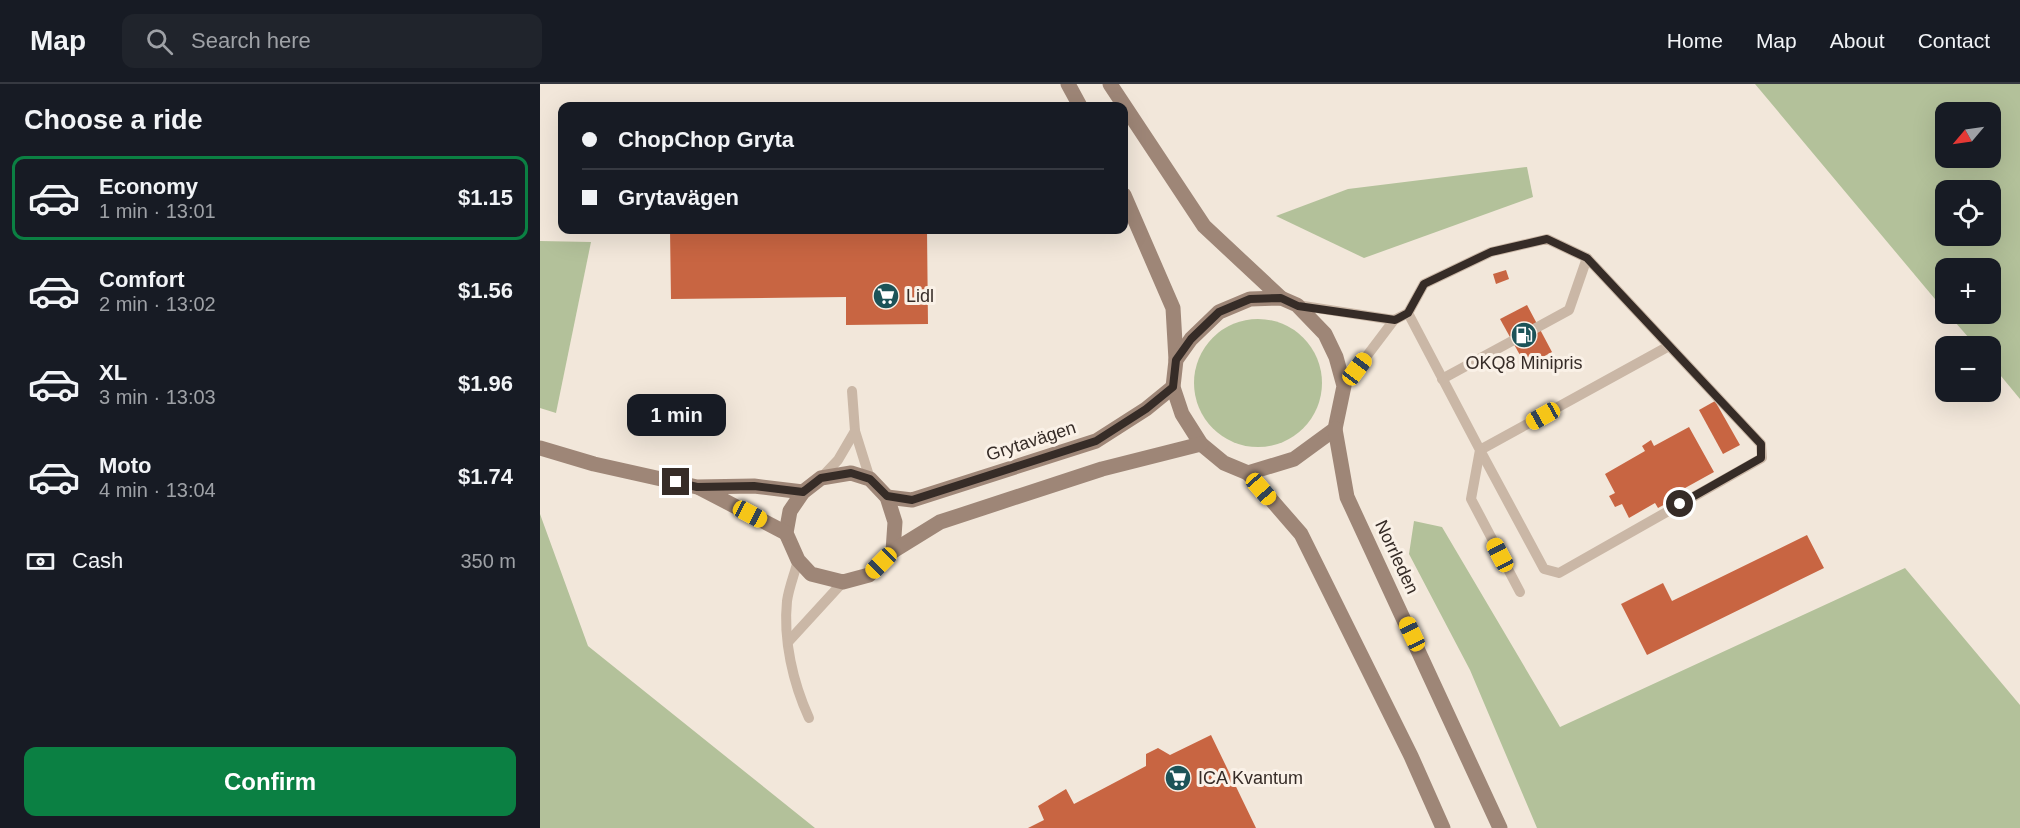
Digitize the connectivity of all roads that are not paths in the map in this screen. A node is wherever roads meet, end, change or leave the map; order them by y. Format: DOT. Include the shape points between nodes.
graph roads {
  1 [pos="1068,84"];
  2 [pos="1110,84"];
  3 [pos="1078,102"];
  4 [pos="1122,102"];
  5 [pos="1128,111"];
  6 [pos="1128,204"];
  7 [pos="1587,258"];
  8 [pos="1281,298"];
  9 [pos="1298,306"];
  10 [pos="1408,313"];
  11 [pos="1395,320"];
  12 [pos="1669,346"];
  13 [pos="1176,360"];
  14 [pos="1442,379"];
  15 [pos="1344,386"];
  16 [pos="1173,387"];
  17 [pos="852,391"];
  18 [pos="1335,429"];
  19 [pos="855,431"];
  20 [pos="1201,444"];
  21 [pos="540,448"];
  22 [pos="1480,450"];
  23 [pos="1248,473"];
  24 [pos="821,478"];
  25 [pos="870,479"];
  26 [pos="697,487"];
  27 [pos="803,492"];
  28 [pos="887,496"];
  29 [pos="786,533"];
  30 [pos="893,550"];
  31 [pos="798,560"];
  32 [pos="843,582"];
  33 [pos="1520,592"];
  34 [pos="788,642"];
  35 [pos="809,718"];
  36 [pos="1443,828"];
  37 [pos="1500,828"];
  1 -- 3 [label="main road"];
  2 -- 4 [label="main road"];
  5 -- 8 [label="main road" via="1204,226"];
  6 -- 13 [label="main road" via="1173,308"];
  7 -- 10 [label="lane" via="1547,239 1491,252 1424,284"];
  7 -- 12 [label="lane"];
  7 -- 14 [label="lane" via="1569,310"];
  8 -- 9 [label="main road"];
  8 -- 13 [label="main road" via="1250,299 1219,312"];
  9 -- 11 [label="lane"];
  9 -- 15 [label="main road" via="1325,334"];
  10 -- 11 [label="lane"];
  10 -- 14 [label="lane"];
  11 -- 15 [label="lane"];
  12 -- 22 [label="lane"];
  12 -- 22 [label="lane" via="1761,444 1761,458 1558,573 1544,569"];
  13 -- 16 [label="main road"];
  14 -- 22 [label="lane"];
  15 -- 18 [label="main road"];
  16 -- 20 [label="main road" via="1182,414"];
  16 -- 28 [label="main road, Grytavägen" via="1096,441 912,500"];
  17 -- 19 [label="lane"];
  18 -- 23 [label="main road" via="1294,459"];
  18 -- 37 [label="main road, Norrleden" via="1347,497"];
  19 -- 24 [label="lane" via="838,460"];
  19 -- 25 [label="lane"];
  20 -- 23 [label="main road" via="1224,462"];
  20 -- 30 [label="main road" via="1102,469 940,522"];
  21 -- 26 [label="main road"];
  22 -- 33 [label="lane" via="1471,499"];
  23 -- 36 [label="main road" via="1300,534"];
  24 -- 25 [label="main road" via="851,473"];
  24 -- 27 [label="main road"];
  25 -- 28 [label="main road"];
  26 -- 27 [label="main road" via="754,486"];
  26 -- 29 [label="main road"];
  27 -- 29 [label="main road" via="790,511"];
  28 -- 30 [label="main road" via="895,522"];
  29 -- 31 [label="main road"];
  30 -- 32 [label="main road" via="869,575"];
  31 -- 32 [label="main road" via="811,574"];
  31 -- 34 [label="lane" via="787,600"];
  32 -- 34 [label="lane"];
  34 -- 35 [label="lane" via="795,681"];
}
